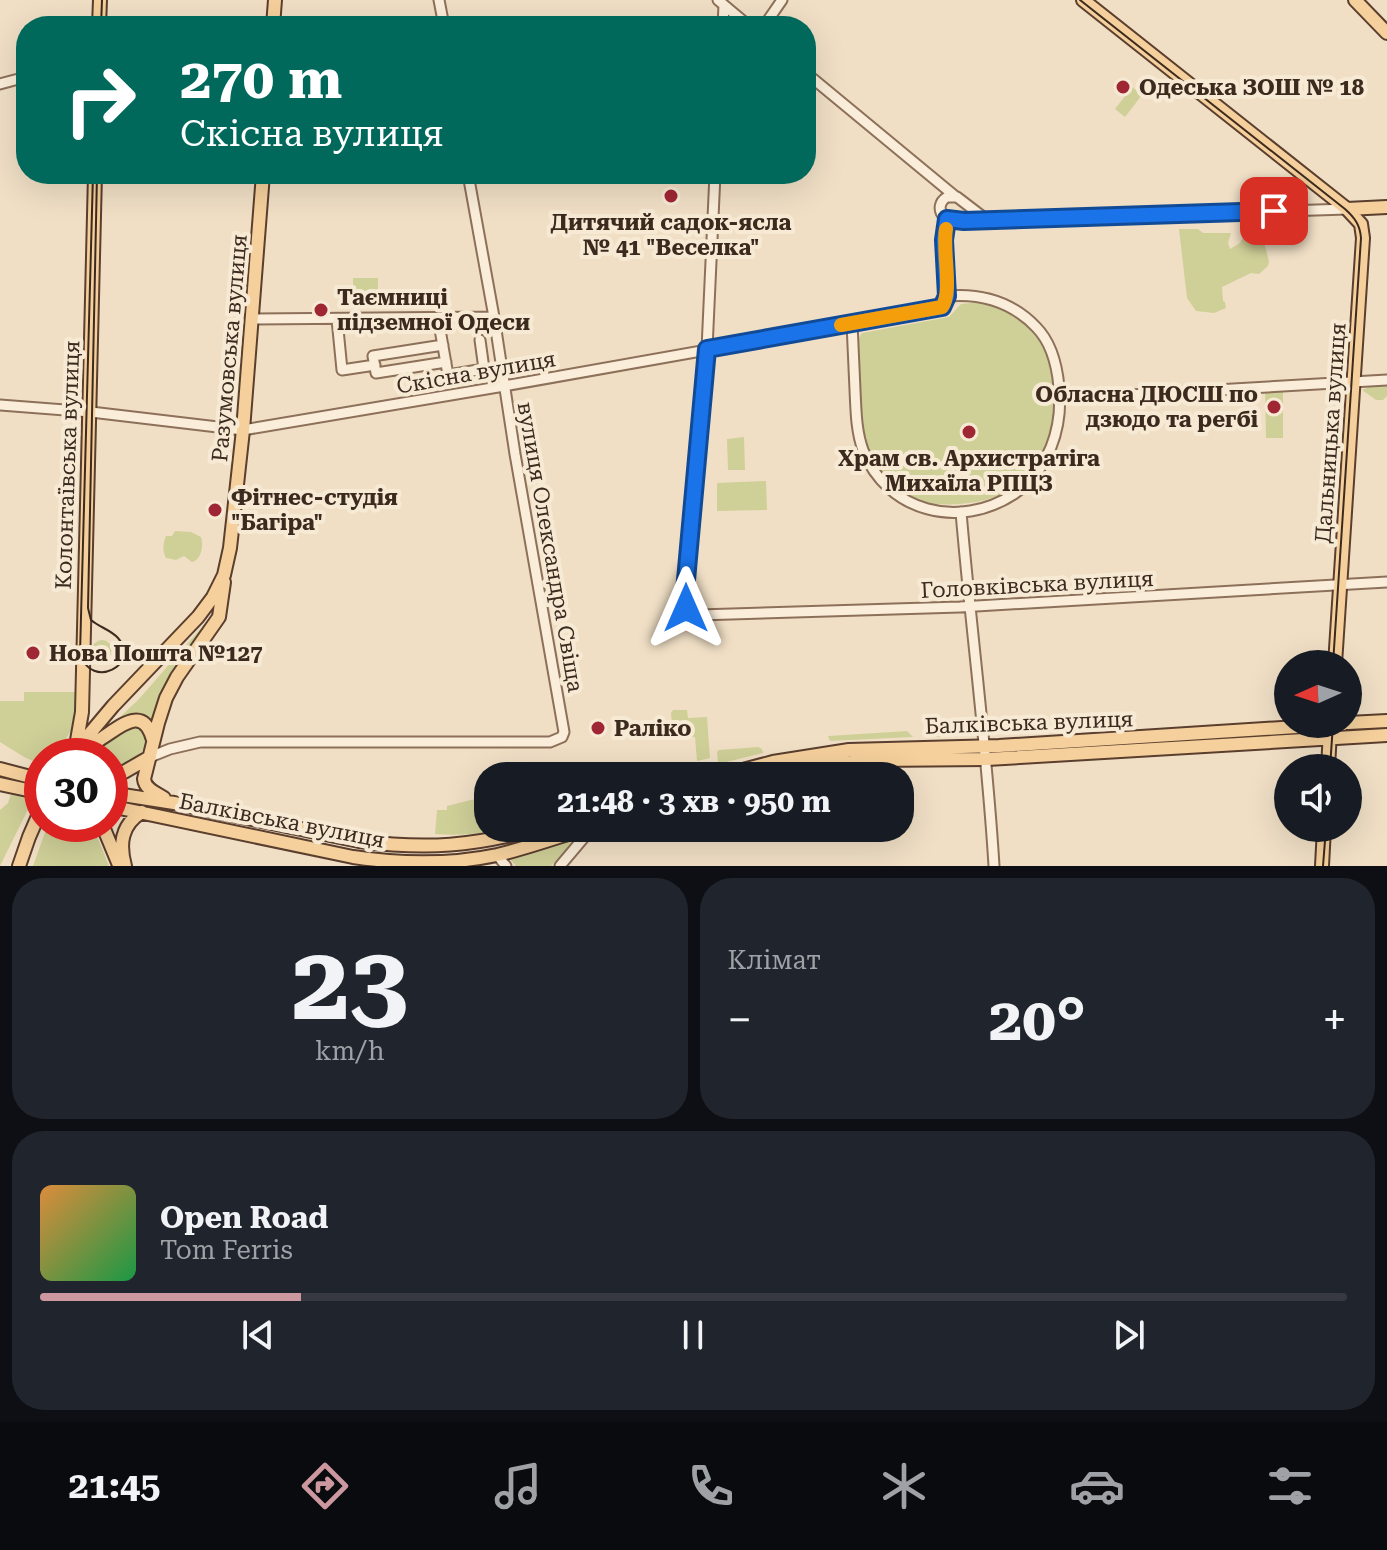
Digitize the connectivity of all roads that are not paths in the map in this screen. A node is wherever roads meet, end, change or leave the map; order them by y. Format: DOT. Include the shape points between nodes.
graph roads {
  1 [pos="1083,0"];
  2 [pos="1355,0"];
  3 [pos="721,2"];
  4 [pos="737,16"];
  5 [pos="1387,33"];
  6 [pos="816,81"];
  7 [pos="936,182"];
  8 [pos="95,184"];
  9 [pos="262,184"];
  10 [pos="470,184"];
  11 [pos="715,184"];
  12 [pos="960,200"];
  13 [pos="940,207"];
  14 [pos="1385,207"];
  15 [pos="1347,209"];
  16 [pos="950,220"];
  17 [pos="987,220"];
  18 [pos="1362,230"];
  19 [pos="947,296"];
  20 [pos="494,317"];
  21 [pos="438,318"];
  22 [pos="251,319"];
  23 [pos="337,319"];
  24 [pos="852,323"];
  25 [pos="480,340"];
  26 [pos="443,345"];
  27 [pos="707,349"];
  28 [pos="446,362"];
  29 [pos="375,365"];
  30 [pos="1387,380"];
  31 [pos="1353,381"];
  32 [pos="504,386"];
  33 [pos="1060,399"];
  34 [pos="0,405"];
  35 [pos="89,412"];
  36 [pos="243,430"];
  37 [pos="961,512"];
  38 [pos="224,575"];
  39 [pos="1387,582"];
  40 [pos="1340,586"];
  41 [pos="969,606"];
  42 [pos="1336,650"];
  43 [pos="1387,721"];
  44 [pos="1362,724"];
  45 [pos="1362,731"];
  46 [pos="1274,732"];
  47 [pos="1387,735"];
  48 [pos="78,738"];
  49 [pos="86,738"];
  50 [pos="103,738"];
  51 [pos="153,740"];
  52 [pos="986,753"];
  53 [pos="150,757"];
  54 [pos="773,762"];
  55 [pos="851,762"];
  56 [pos="0,769"];
  57 [pos="128,770"];
  58 [pos="24,775"];
  59 [pos="0,784"];
  60 [pos="24,789"];
  61 [pos="128,796"];
  62 [pos="174,803"];
  63 [pos="128,809"];
  64 [pos="142,812"];
  65 [pos="28,842"];
  66 [pos="110,842"];
  67 [pos="480,842"];
  68 [pos="542,842"];
  69 [pos="579,842"];
  70 [pos="1323,842"];
  71 [pos="497,855"];
  72 [pos="19,864"];
  73 [pos="119,864"];
  74 [pos="506,866"];
  75 [pos="560,866"];
  76 [pos="994,866"];
  77 [pos="1322,866"];
  1 -- 15 [label="main road"];
  2 -- 5 [label="main road"];
  3 -- 4 [label="street"];
  6 -- 7 [label="street"];
  7 -- 12 [label="street"];
  7 -- 13 [label="street"];
  8 -- 35 [label="main road, Колонтаївська вулиця"];
  9 -- 22 [label="main road, Разумовська вулиця"];
  10 -- 20 [label="street, вулиця Олександра Свіща"];
  11 -- 27 [label="street"];
  12 -- 13 [label="street" via="951,196"];
  12 -- 16 [label="street" via="962,215"];
  12 -- 17 [label="street"];
  13 -- 16 [label="street"];
  14 -- 15 [label="main road"];
  14 -- 18 [label="main road" via="1369,216"];
  15 -- 17 [label="street"];
  15 -- 18 [label="main road"];
  16 -- 17 [label="street"];
  16 -- 19 [label="street" via="944,240"];
  18 -- 31 [label="main road, Дальницька вулиця"];
  19 -- 24 [label="street, Cкісна вулиця" via="942,307"];
  19 -- 33 [label="street" via="988,298 1025,317 1048,342"];
  20 -- 21 [label="street"];
  20 -- 32 [label="street, вулиця Олександра Свіща"];
  21 -- 23 [label="street"];
  21 -- 26 [label="street"];
  22 -- 23 [label="street"];
  22 -- 36 [label="main road, Разумовська вулиця"];
  23 -- 29 [label="street" via="342,370"];
  24 -- 27 [label="street, Cкісна вулиця"];
  24 -- 37 [label="street" via="856,423 872,469 903,500"];
  25 -- 28 [label="street" via="484,369 448,375"];
  26 -- 28 [label="street"];
  26 -- 29 [label="street" via="373,356"];
  27 -- 32 [label="street, Cкісна вулиця"];
  27 -- 41 [label="street, Головківська вулиця" via="684,602 689,613"];
  28 -- 29 [label="street" via="376,373"];
  30 -- 31 [label="street"];
  31 -- 33 [label="street"];
  31 -- 40 [label="main road, Дальницька вулиця"];
  32 -- 36 [label="street, Cкісна вулиця"];
  32 -- 53 [label="street, вулиця Олександра Свіща" via="562,737 550,742 200,742"];
  33 -- 37 [label="street" via="1052,447 1030,479 990,506"];
  34 -- 35 [label="street, Cкісна вулиця"];
  35 -- 36 [label="street, Cкісна вулиця"];
  35 -- 48 [label="main road, Колонтаївська вулиця"];
  36 -- 38 [label="main road, Разумовська вулиця"];
  37 -- 41 [label="street"];
  38 -- 49 [label="main road, Разумовська вулиця" via="198,617"];
  38 -- 51 [label="main road" via="219,617 171,687"];
  39 -- 40 [label="street, Головківська вулиця"];
  40 -- 41 [label="street, Головківська вулиця"];
  40 -- 42 [label="main road, Дальницька вулиця"];
  41 -- 52 [label="street"];
  43 -- 44 [label="main road, Балківська вулиця"];
  45 -- 47 [label="main road, Балківська вулиця"];
  46 -- 52 [label="main road, Балківська вулиця"];
  50 -- 51 [label="main road" via="131,721 141,721"];
  51 -- 53 [label="main road"];
  52 -- 54 [label="main road, Балківська вулиця" via="904,747"];
  52 -- 55 [label="main road, Балківська вулиця"];
  52 -- 76 [label="street"];
  53 -- 57 [label="main road"];
  53 -- 62 [label="main road" via="145,783"];
  56 -- 58 [label="main road"];
  59 -- 60 [label="main road"];
  61 -- 62 [label="main road, Балківська вулиця"];
  62 -- 67 [label="main road, Балківська вулиця" via="388,845"];
  63 -- 64 [label="main road, Балківська вулиця"];
  64 -- 71 [label="main road, Балківська вулиця" via="383,861 448,862"];
  64 -- 73 [label="main road" via="123,834"];
  65 -- 72 [label="main road"];
  66 -- 73 [label="main road"];
  68 -- 71 [label="main road, Балківська вулиця"];
  69 -- 75 [label="street"];
  70 -- 77 [label="main road"];
  71 -- 74 [label="street"];
}
